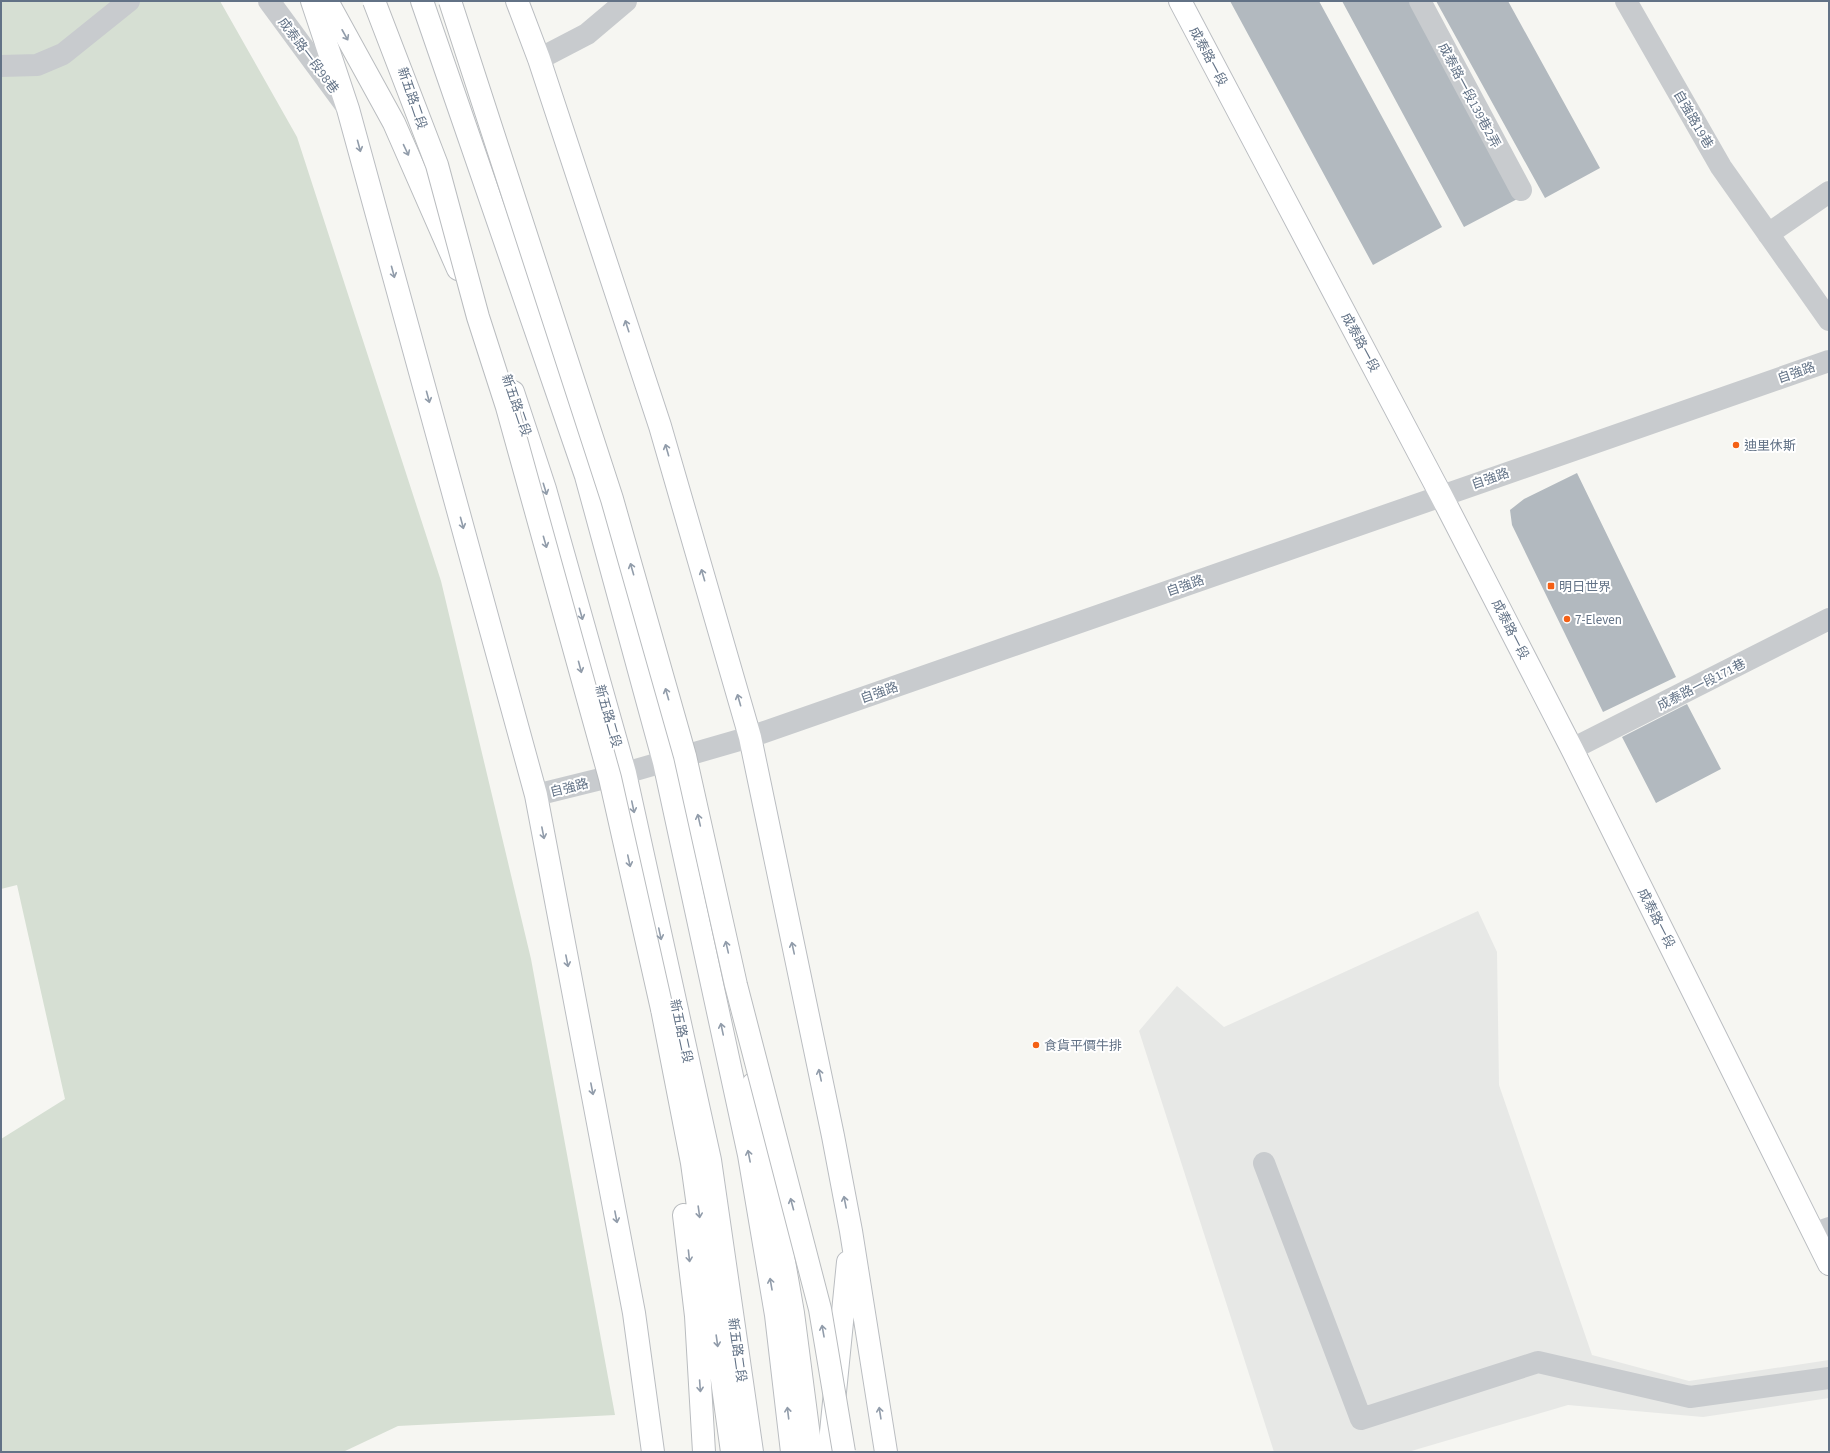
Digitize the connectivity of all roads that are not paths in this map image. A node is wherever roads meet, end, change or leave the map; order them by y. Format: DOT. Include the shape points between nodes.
graph roads {
  1 [pos="129,1"];
  2 [pos="269,1"];
  3 [pos="312,1"];
  4 [pos="327,1"];
  5 [pos="374,1"];
  6 [pos="380,1"];
  7 [pos="422,1"];
  8 [pos="450,1"];
  9 [pos="516,1"];
  10 [pos="626,1"];
  11 [pos="1180,1"];
  12 [pos="1420,1"];
  13 [pos="1626,1"];
  14 [pos="539,59"];
  15 [pos="1,66"];
  16 [pos="348,109"];
  17 [pos="1521,190"];
  18 [pos="1829,192"];
  19 [pos="1768,234"];
  20 [pos="478,317"];
  21 [pos="1829,320"];
  22 [pos="1829,360"];
  23 [pos="1442,495"];
  24 [pos="1829,619"];
  25 [pos="750,737"];
  26 [pos="1572,749"];
  27 [pos="664,762"];
  28 [pos="625,773"];
  29 [pos="536,795"];
  30 [pos="736,985"];
  31 [pos="662,1009"];
  32 [pos="1264,1163"];
  33 [pos="1822,1231"];
  34 [pos="851,1232"];
  35 [pos="1829,1264"];
  36 [pos="1829,1378"];
  37 [pos="653,1452"];
  38 [pos="704,1452"];
  39 [pos="732,1452"];
  40 [pos="752,1452"];
  41 [pos="792,1452"];
  42 [pos="811,1452"];
  43 [pos="829,1452"];
  44 [pos="844,1452"];
  45 [pos="886,1452"];
  1 -- 15 [label="street" via="63,54 37,65"];
  2 -- 16 [label="street, 成泰路一段98巷"];
  3 -- 16 [label="main road"];
  4 -- 20 [label="main road, one-way, bridge" via="394,123"];
  5 -- 20 [label="main road, bridge" via="438,165"];
  6 -- 28 [label="main road, 新五路二段, one-way" via="545,489"];
  7 -- 27 [label="main road" via="586,476"];
  30 -- 8 [label="main road, one-way, bridge" via="685,756 612,499"];
  9 -- 14 [label="main road"];
  10 -- 14 [label="street" via="587,34"];
  11 -- 23 [label="main road, 成泰路一段"];
  12 -- 17 [label="street, 成泰路一段139巷2弄"];
  13 -- 19 [label="street, 自強路19巷" via="1721,167"];
  25 -- 14 [label="main road, one-way" via="660,426"];
  16 -- 29 [label="main road, one-way"];
  18 -- 19 [label="street"];
  19 -- 21 [label="street, 自強路19巷"];
  20 -- 31 [label="main road, one-way, bridge" via="509,415 610,778"];
  22 -- 23 [label="street, 自強路"];
  23 -- 25 [label="street, 自強路"];
  23 -- 26 [label="main road, 成泰路一段"];
  24 -- 26 [label="street, 成泰路一段171巷"];
  25 -- 27 [label="street, 自強路"];
  34 -- 25 [label="main road, one-way"];
  26 -- 33 [label="main road, 成泰路一段"];
  27 -- 28 [label="street, 自強路"];
  41 -- 27 [label="main road, one-way" via="776,1315 749,1155"];
  28 -- 29 [label="street, 自強路"];
  28 -- 40 [label="main road, 新五路二段, one-way" via="710,1160"];
  29 -- 37 [label="main road, one-way" via="634,1312"];
  30 -- 42 [label="main road, bridge" via="793,1313"];
  44 -- 30 [label="main road, one-way, bridge" via="820,1309"];
  31 -- 38 [label="main road, one-way" via="696,1316"];
  31 -- 39 [label="main road, one-way" via="692,1163"];
  32 -- 36 [label="street" via="1361,1419 1538,1362 1690,1397"];
  33 -- 35 [label="main road, 成泰路一段"];
  34 -- 43 [label="main road"];
  45 -- 34 [label="main road, one-way"];
}
